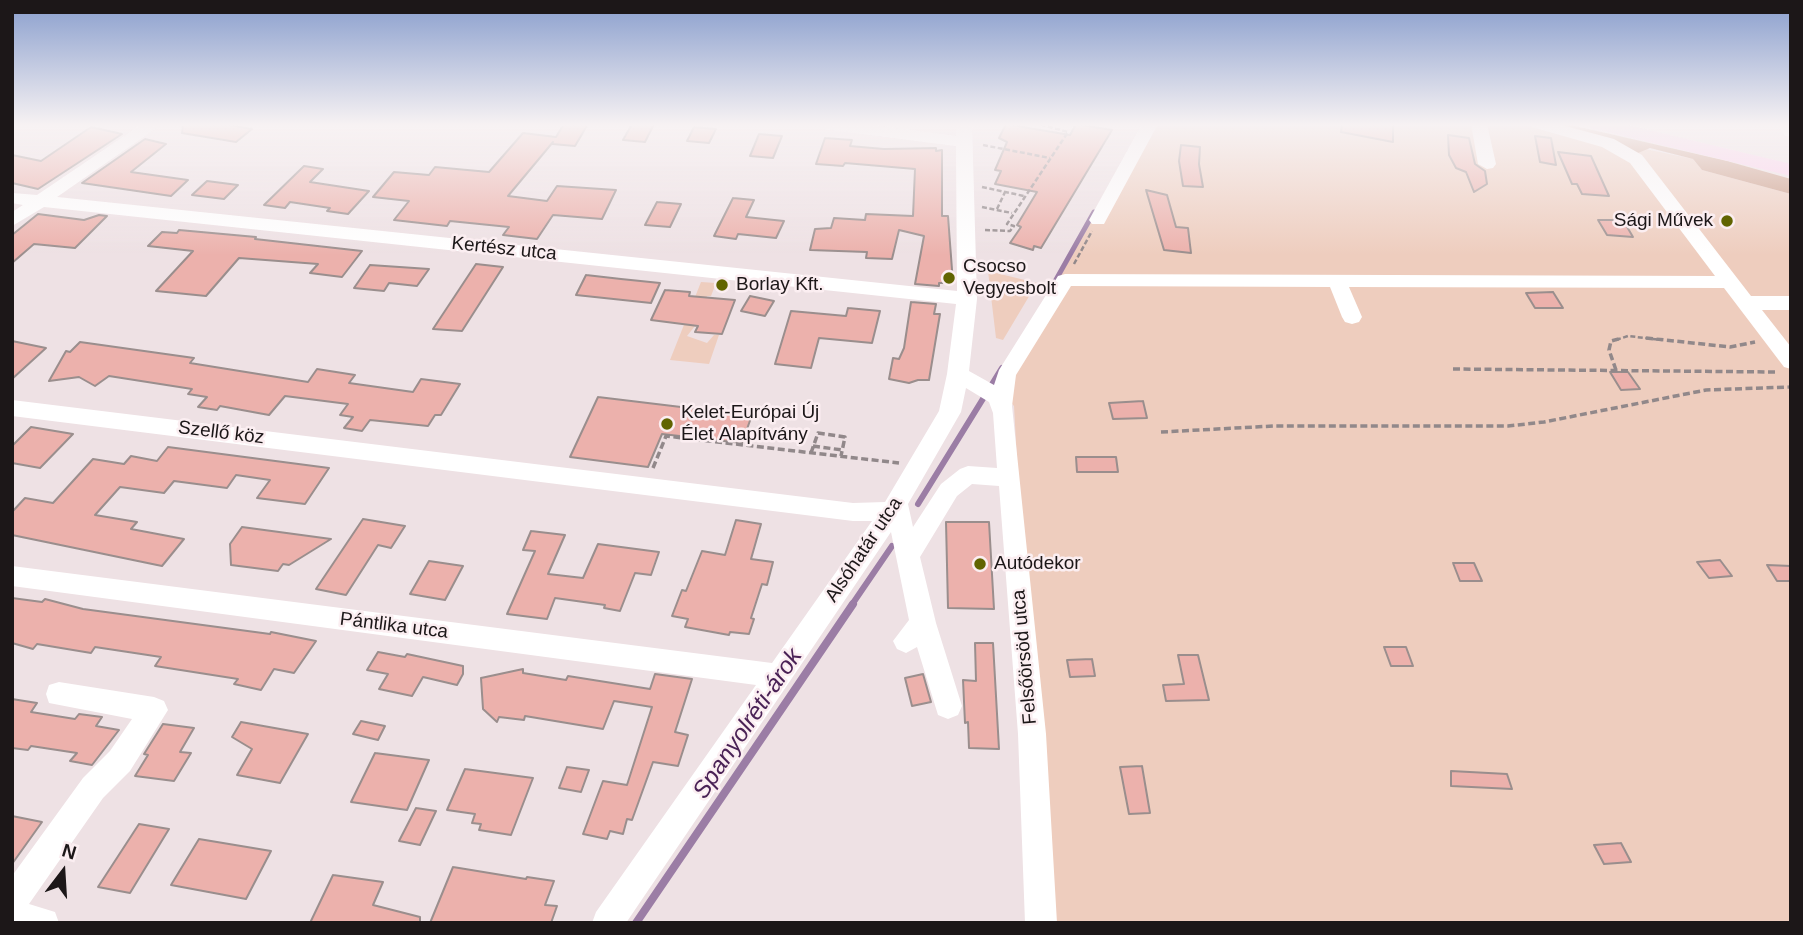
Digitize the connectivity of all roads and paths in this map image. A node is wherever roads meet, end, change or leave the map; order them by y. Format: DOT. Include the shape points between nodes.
graph roads {
  1 [pos="90,168"];
  2 [pos="969,168"];
  3 [pos="1043,168"];
  4 [pos="1126,168"];
  5 [pos="1642,168"];
  6 [pos="979,187"];
  7 [pos="1005,192"];
  8 [pos="1024,196"];
  9 [pos="12,198"];
  10 [pos="41,201"];
  11 [pos="980,206"];
  12 [pos="997,209"];
  13 [pos="1013,213"];
  14 [pos="12,220"];
  15 [pos="1098,220"];
  16 [pos="981,230"];
  17 [pos="1065,280"];
  18 [pos="1337,281"];
  19 [pos="1729,282"];
  20 [pos="967,299"];
  21 [pos="1744,303"];
  22 [pos="1791,303"];
  23 [pos="1352,317"];
  24 [pos="1774,341"];
  25 [pos="1786,367"];
  26 [pos="1453,369"];
  27 [pos="1616,370"];
  28 [pos="958,374"];
  29 [pos="1791,387"];
  30 [pos="994,396"];
  31 [pos="12,408"];
  32 [pos="1161,432"];
  33 [pos="813,446"];
  34 [pos="842,450"];
  35 [pos="811,453"];
  36 [pos="841,456"];
  37 [pos="903,464"];
  38 [pos="1009,478"];
  39 [pos="645,485"];
  40 [pos="894,507"];
  41 [pos="909,555"];
  42 [pos="12,576"];
  43 [pos="776,676"];
  44 [pos="59,694"];
  45 [pos="948,706"];
  46 [pos="12,902"];
  47 [pos="12,916"];
  48 [pos="44,923"];
  49 [pos="607,923"];
  50 [pos="1041,923"];
  1 -- 10 [label="street"];
  2 -- 20 [label="street, Alsóhatár utca"];
  3 -- 8 [label="path"];
  4 -- 15 [label="street"];
  5 -- 19 [label="street"];
  6 -- 7 [label="path"];
  7 -- 8 [label="path"];
  7 -- 12 [label="path"];
  8 -- 13 [label="path"];
  9 -- 10 [label="street"];
  10 -- 14 [label="street"];
  10 -- 20 [label="street, Kertész utca"];
  11 -- 12 [label="path"];
  12 -- 13 [label="path"];
  13 -- 16 [label="path" via="1007,224 1014,226 1010,231"];
  15 -- 17 [label="path"];
  17 -- 18 [label="street"];
  17 -- 30 [label="street"];
  18 -- 19 [label="street"];
  18 -- 23 [label="street"];
  19 -- 21 [label="street"];
  20 -- 28 [label="street, Alsóhatár utca"];
  21 -- 22 [label="street"];
  21 -- 24 [label="street"];
  24 -- 25 [label="street"];
  24 -- 27 [label="path" via="1730,347 1628,336 1611,341 1609,350"];
  25 -- 27 [label="path"];
  26 -- 27 [label="path"];
  28 -- 30 [label="street"];
  28 -- 40 [label="street, Alsóhatár utca" via="950,412"];
  29 -- 32 [label="path" via="1706,390 1508,426 1274,426"];
  30 -- 38 [label="street, Felsőörsöd utca"];
  31 -- 39 [label="street, Szellő köz"];
  33 -- 34 [label="path"];
  33 -- 34 [label="path" via="818,433 845,437"];
  33 -- 35 [label="path"];
  34 -- 36 [label="path"];
  35 -- 36 [label="path"];
  35 -- 39 [label="path" via="666,436"];
  36 -- 37 [label="path"];
  38 -- 41 [label="street" via="968,475 949,490"];
  38 -- 50 [label="street, Felsőörsöd utca" via="1032,734"];
  39 -- 40 [label="street, Szellő köz" via="853,512"];
  40 -- 41 [label="street"];
  40 -- 43 [label="street, Alsóhatár utca"];
  41 -- 45 [label="street" via="915,632"];
  42 -- 43 [label="street, Pántlika utca"];
  43 -- 49 [label="street, Alsóhatár utca"];
  44 -- 46 [label="street" via="154,710"];
  47 -- 48 [label="street"];
}
